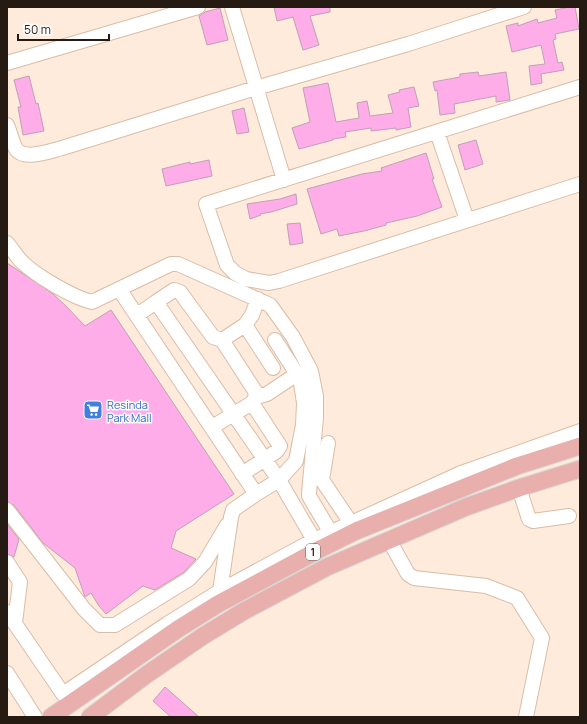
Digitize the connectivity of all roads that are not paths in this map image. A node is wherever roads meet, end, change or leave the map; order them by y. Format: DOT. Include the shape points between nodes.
graph roads {
  1 [pos="198,7"];
  2 [pos="232,7"];
  3 [pos="524,7"];
  4 [pos="7,63"];
  5 [pos="580,87"];
  6 [pos="256,88"];
  7 [pos="7,124"];
  8 [pos="437,132"];
  9 [pos="284,180"];
  10 [pos="580,184"];
  11 [pos="467,220"];
  12 [pos="7,243"];
  13 [pos="120,289"];
  14 [pos="258,299"];
  15 [pos="156,302"];
  16 [pos="137,315"];
  17 [pos="245,325"];
  18 [pos="222,340"];
  19 [pos="275,340"];
  20 [pos="273,368"];
  21 [pos="296,374"];
  22 [pos="254,400"];
  23 [pos="235,414"];
  24 [pos="212,427"];
  25 [pos="580,431"];
  26 [pos="328,444"];
  27 [pos="580,446"];
  28 [pos="265,459"];
  29 [pos="580,468"];
  30 [pos="242,474"];
  31 [pos="279,480"];
  32 [pos="519,488"];
  33 [pos="256,494"];
  34 [pos="7,510"];
  35 [pos="569,516"];
  36 [pos="231,517"];
  37 [pos="351,523"];
  38 [pos="331,532"];
  39 [pos="314,540"];
  40 [pos="389,540"];
  41 [pos="7,562"];
  42 [pos="220,591"];
  43 [pos="11,618"];
  44 [pos="7,673"];
  45 [pos="33,716"];
  46 [pos="51,717"];
  47 [pos="90,717"];
  48 [pos="526,717"];
  1 -- 4 [label="street"];
  2 -- 6 [label="street"];
  3 -- 6 [label="street"];
  5 -- 8 [label="street"];
  6 -- 7 [label="street" via="32,155 24,155 16,149"];
  6 -- 9 [label="street"];
  8 -- 9 [label="street"];
  8 -- 11 [label="street"];
  9 -- 11 [label="street" via="206,204 227,265 246,279 279,282"];
  10 -- 11 [label="street"];
  12 -- 13 [label="street" via="23,262 49,282 80,299 92,302"];
  13 -- 14 [label="street" via="171,264 178,264"];
  13 -- 16 [label="street"];
  14 -- 17 [label="street"];
  14 -- 38 [label="street" via="270,305 293,337 311,371 316,396 316,418 309,496"];
  15 -- 16 [label="street"];
  15 -- 18 [label="street" via="177,290 213,337"];
  15 -- 23 [label="street"];
  16 -- 24 [label="street"];
  17 -- 18 [label="street"];
  17 -- 20 [label="street"];
  18 -- 22 [label="street" via="252,386"];
  19 -- 21 [label="street"];
  21 -- 22 [label="street"];
  21 -- 31 [label="street" via="301,383 304,403 301,438 296,461"];
  22 -- 23 [label="street"];
  22 -- 28 [label="street" via="280,446"];
  23 -- 24 [label="street"];
  23 -- 28 [label="street"];
  24 -- 30 [label="street"];
  25 -- 37 [label="street" via="461,473"];
  26 -- 37 [label="street" via="322,480"];
  27 -- 46 [label="main road, 1" via="517,466 356,531 322,548 218,604"];
  28 -- 30 [label="street"];
  28 -- 31 [label="street"];
  29 -- 32 [label="main road, 1"];
  30 -- 33 [label="street"];
  31 -- 33 [label="street"];
  31 -- 39 [label="street"];
  32 -- 35 [label="street" via="528,519"];
  32 -- 40 [label="main road, 1" via="466,507"];
  33 -- 36 [label="street" via="233,510"];
  34 -- 36 [label="street" via="84,609 100,625 115,625 189,579 206,562"];
  36 -- 42 [label="street"];
  37 -- 38 [label="street"];
  38 -- 39 [label="street"];
  39 -- 42 [label="street"];
  40 -- 47 [label="main road, 1" via="327,567 244,611 146,675"];
  40 -- 48 [label="street" via="408,574 414,578 486,586 517,598 542,638"];
  41 -- 43 [label="street" via="20,582"];
  42 -- 43 [label="street" via="63,694"];
  44 -- 45 [label="street"];
}
